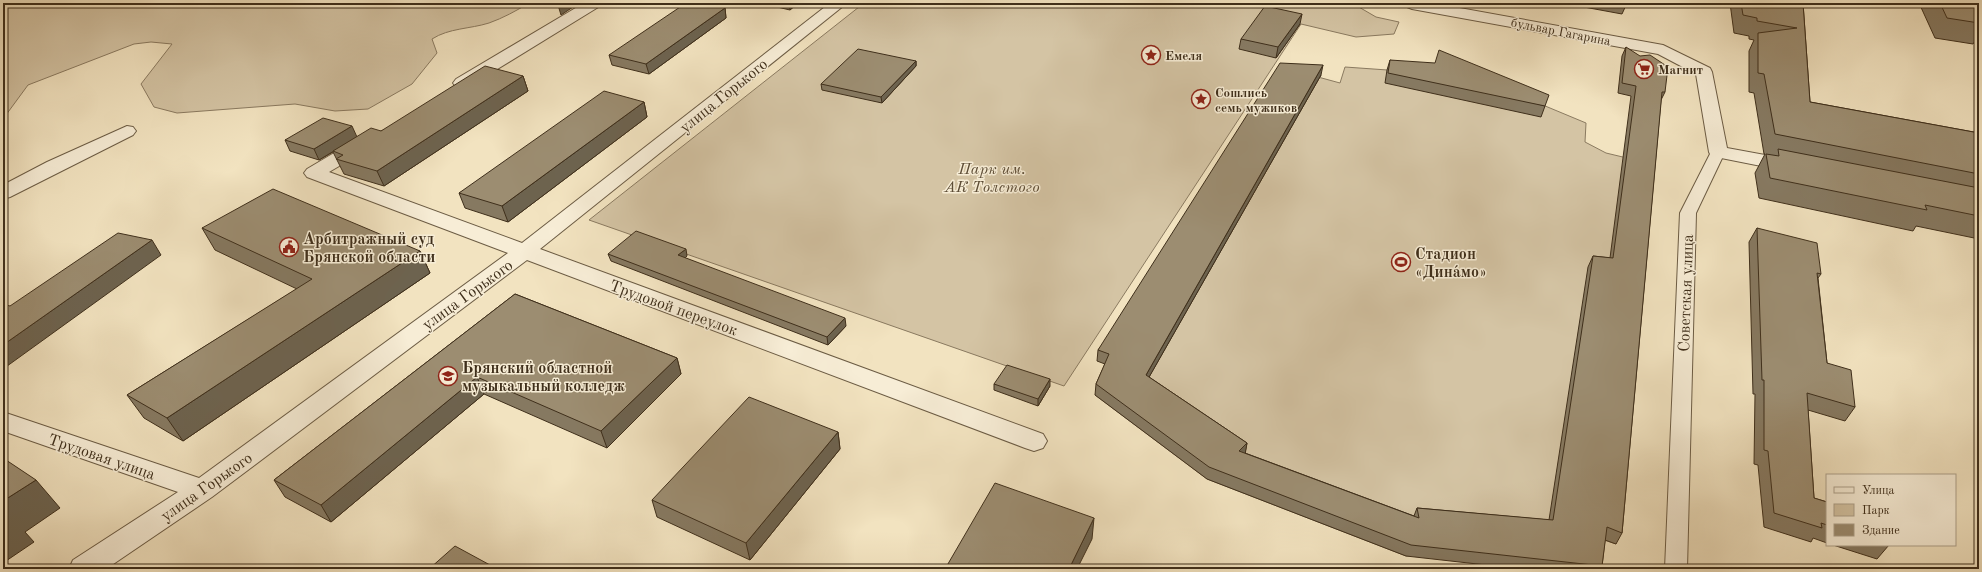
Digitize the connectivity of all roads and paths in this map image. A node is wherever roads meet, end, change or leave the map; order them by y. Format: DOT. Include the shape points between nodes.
graph roads {
  1 [pos="595,3"];
  2 [pos="839,3"];
  3 [pos="1412,3"];
  4 [pos="449,91"];
  5 [pos="127,131"];
  6 [pos="375,136"];
  7 [pos="1718,152"];
  8 [pos="1810,170"];
  9 [pos="3,193"];
  10 [pos="525,251"];
  11 [pos="3,421"];
  12 [pos="1034,441"];
  13 [pos="202,490"];
  14 [pos="83,569"];
  15 [pos="1676,569"];
  1 -- 4 [label="street"];
  2 -- 10 [label="street, улица Горького"];
  3 -- 7 [label="street, бульвар Гагарина" via="1663,50 1704,72"];
  5 -- 9 [label="street"];
  6 -- 10 [label="street, Трудовой переулок" via="314,173"];
  7 -- 8 [label="street"];
  7 -- 15 [label="street, Советская улица" via="1688,213"];
  10 -- 12 [label="street, Трудовой переулок"];
  10 -- 13 [label="street, улица Горького"];
  11 -- 13 [label="street, Трудовая улица"];
  13 -- 14 [label="street, улица Горького"];
}
